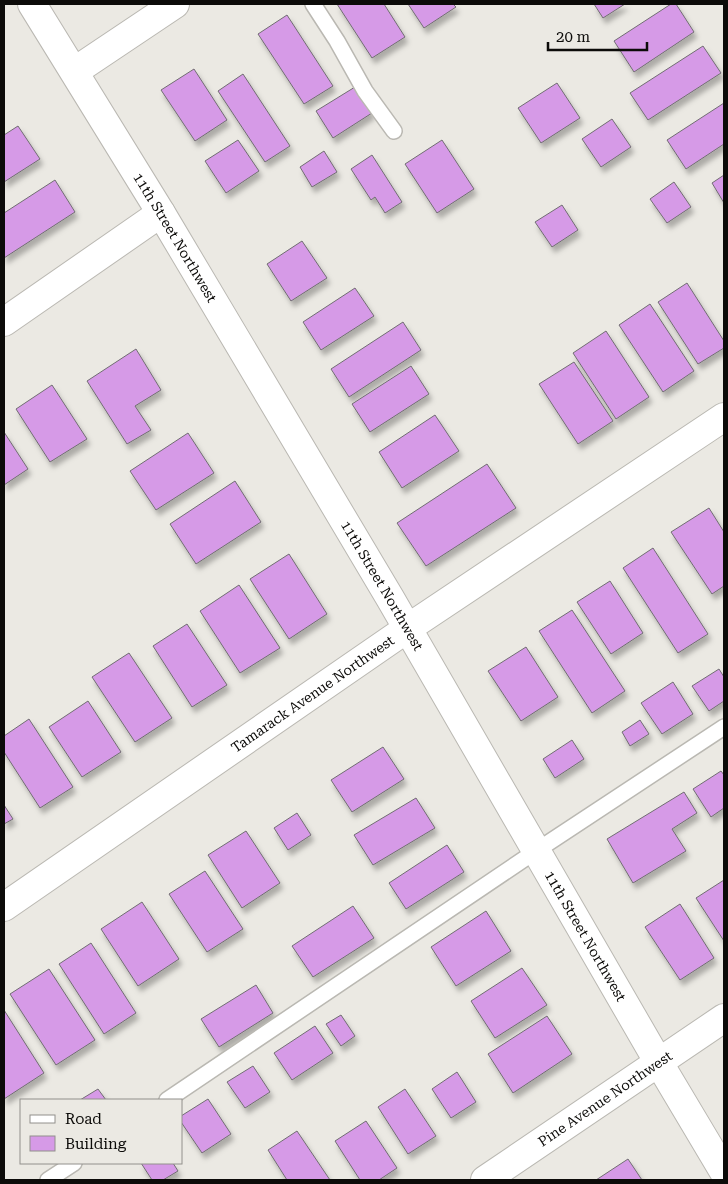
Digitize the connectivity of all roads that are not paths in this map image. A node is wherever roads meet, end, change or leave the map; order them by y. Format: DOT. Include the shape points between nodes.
graph roads {
  1 [pos="32,4"];
  2 [pos="175,4"];
  3 [pos="313,4"];
  4 [pos="75,71"];
  5 [pos="394,131"];
  6 [pos="161,213"];
  7 [pos="4,322"];
  8 [pos="724,418"];
  9 [pos="408,628"];
  10 [pos="724,727"];
  11 [pos="536,851"];
  12 [pos="4,907"];
  13 [pos="724,1018"];
  14 [pos="659,1063"];
  15 [pos="168,1099"];
  16 [pos="72,1164"];
  17 [pos="724,1172"];
  18 [pos="48,1180"];
  19 [pos="485,1180"];
  1 -- 4 [label="street, 11th Street Northwest"];
  2 -- 4 [label="street"];
  3 -- 5 [label="lane" via="365,91"];
  4 -- 6 [label="street, 11th Street Northwest"];
  6 -- 7 [label="street"];
  6 -- 9 [label="street, 11th Street Northwest"];
  8 -- 9 [label="street, Tamarack Avenue Northwest"];
  9 -- 11 [label="street, 11th Street Northwest"];
  9 -- 12 [label="street, Tamarack Avenue Northwest"];
  10 -- 11 [label="lane"];
  11 -- 14 [label="street, 11th Street Northwest"];
  11 -- 15 [label="lane"];
  13 -- 14 [label="street, Pine Avenue Northwest"];
  14 -- 17 [label="street, 11th Street Northwest"];
  14 -- 19 [label="street, Pine Avenue Northwest"];
  16 -- 18 [label="lane"];
}
